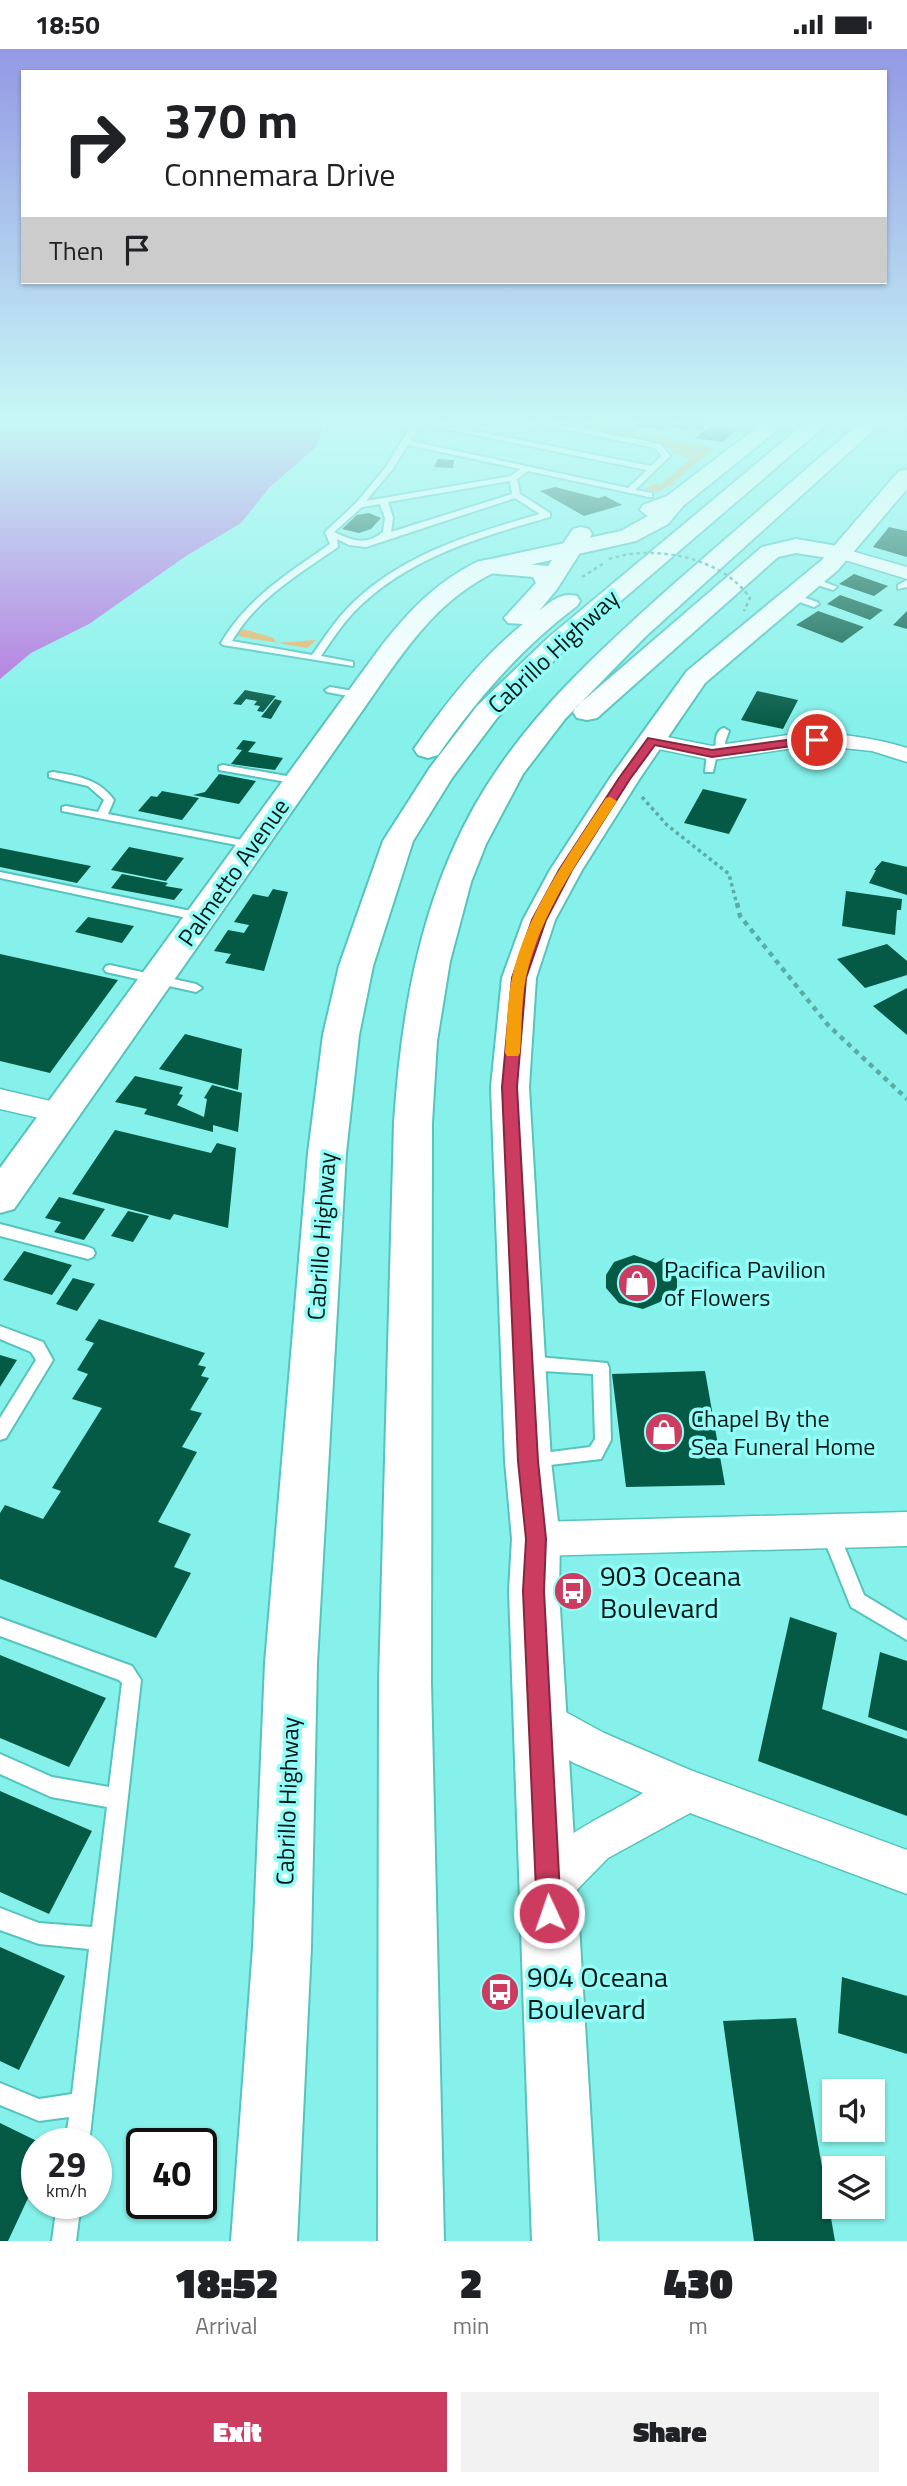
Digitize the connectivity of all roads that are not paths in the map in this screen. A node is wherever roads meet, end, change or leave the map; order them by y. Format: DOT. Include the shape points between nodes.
graph roads {
  1 [pos="341,521"];
  2 [pos="389,521"];
  3 [pos="433,521"];
  4 [pos="525,521"];
  5 [pos="656,521"];
  6 [pos="683,521"];
  7 [pos="700,521"];
  8 [pos="760,521"];
  9 [pos="868,521"];
  10 [pos="789,527"];
  11 [pos="329,532"];
  12 [pos="383,537"];
  13 [pos="576,541"];
  14 [pos="770,552"];
  15 [pos="841,553"];
  16 [pos="485,567"];
  17 [pos="905,581"];
  18 [pos="561,583"];
  19 [pos="315,658"];
  20 [pos="350,664"];
  21 [pos="330,690"];
  22 [pos="359,695"];
  23 [pos="652,741"];
  24 [pos="907,755"];
  25 [pos="421,761"];
  26 [pos="223,768"];
  27 [pos="53,775"];
  28 [pos="298,781"];
  29 [pos="503,783"];
  30 [pos="66,809"];
  31 [pos="100,816"];
  32 [pos="398,841"];
  33 [pos="252,845"];
  34 [pos="0,875"];
  35 [pos="201,917"];
  36 [pos="110,969"];
  37 [pos="158,978"];
  38 [pos="196,988"];
  39 [pos="0,1100"];
  40 [pos="61,1113"];
  41 [pos="0,1198"];
  42 [pos="0,1230"];
  43 [pos="88,1253"];
  44 [pos="0,1332"];
  45 [pos="523,1363"];
  46 [pos="0,1433"];
  47 [pos="528,1461"];
  48 [pos="907,1529"];
  49 [pos="830,1531"];
  50 [pos="536,1539"];
  51 [pos="0,1627"];
  52 [pos="907,1631"];
  53 [pos="540,1719"];
  54 [pos="0,1764"];
  55 [pos="686,1790"];
  56 [pos="120,1799"];
  57 [pos="907,1872"];
  58 [pos="548,1887"];
  59 [pos="0,1919"];
  60 [pos="102,1938"];
  61 [pos="0,2094"];
  62 [pos="82,2104"];
  63 [pos="79,2128"];
  64 [pos="67,2219"];
  65 [pos="64,2241"];
  66 [pos="264,2241"];
  67 [pos="411,2241"];
  68 [pos="565,2241"];
  1 -- 11 [label="lane"];
  2 -- 12 [label="lane"];
  3 -- 12 [label="lane"];
  4 -- 19 [label="lane" via="429,553 388,578 352,608"];
  5 -- 13 [label="main road, Palmetto Avenue" via="628,536"];
  6 -- 25 [label="main road" via="521,638 460,702"];
  7 -- 32 [label="main road, Cabrillo Highway" via="513,684 471,732"];
  8 -- 29 [label="main road, Cabrillo Highway" via="599,664 548,720"];
  9 -- 15 [label="main road"];
  10 -- 14 [label="main road"];
  11 -- 12 [label="lane" via="364,547"];
  11 -- 19 [label="lane" via="335,545 255,603 226,643"];
  13 -- 16 [label="main road, Palmetto Avenue"];
  13 -- 18 [label="main road"];
  14 -- 15 [label="main road" via="796,546"];
  14 -- 29 [label="main road"];
  15 -- 17 [label="street"];
  15 -- 23 [label="main road" via="812,592 696,677"];
  16 -- 18 [label="main road" via="538,570"];
  16 -- 22 [label="main road, Palmetto Avenue" via="469,573 435,599"];
  18 -- 25 [label="main road" via="501,633 472,671"];
  19 -- 20 [label="lane"];
  21 -- 22 [label="lane"];
  22 -- 28 [label="main road, Palmetto Avenue"];
  23 -- 24 [label="street" via="716,752 833,740"];
  23 -- 45 [label="main road" via="566,870 539,920 519,978 510,1087"];
  25 -- 32 [label="main road" via="402,795"];
  26 -- 28 [label="lane"];
  27 -- 31 [label="lane" via="84,780 103,792 108,800"];
  28 -- 33 [label="main road, Palmetto Avenue"];
  29 -- 67 [label="main road, Cabrillo Highway" via="476,832 444,914 428,977 416,1058 405,1682"];
  30 -- 31 [label="lane"];
  31 -- 33 [label="lane"];
  32 -- 66 [label="main road, Cabrillo Highway" via="356,966 330,1121 291,1663 282,1947"];
  33 -- 35 [label="main road, Palmetto Avenue"];
  34 -- 35 [label="lane"];
  35 -- 37 [label="main road, Palmetto Avenue"];
  36 -- 37 [label="lane"];
  37 -- 38 [label="lane"];
  37 -- 40 [label="main road, Palmetto Avenue"];
  39 -- 40 [label="street"];
  40 -- 41 [label="main road, Palmetto Avenue"];
  42 -- 43 [label="lane"];
  44 -- 46 [label="lane" via="24,1340 43,1352 45,1360"];
  45 -- 47 [label="main road"];
  45 -- 47 [label="lane" via="601,1368 603,1440 595,1454"];
  47 -- 50 [label="main road"];
  48 -- 49 [label="street"];
  49 -- 50 [label="street"];
  49 -- 52 [label="lane" via="857,1601"];
  50 -- 53 [label="main road"];
  51 -- 56 [label="lane" via="125,1673 132,1680"];
  53 -- 55 [label="street" via="589,1748"];
  53 -- 58 [label="main road"];
  54 -- 56 [label="lane" via="51,1787"];
  55 -- 57 [label="street"];
  55 -- 58 [label="street" via="593,1843"];
  56 -- 60 [label="lane"];
  58 -- 68 [label="main road"];
  59 -- 60 [label="lane" via="50,1938"];
  60 -- 62 [label="lane"];
  61 -- 62 [label="lane" via="39,2111"];
  62 -- 63 [label="lane"];
  64 -- 65 [label="lane"];
}
